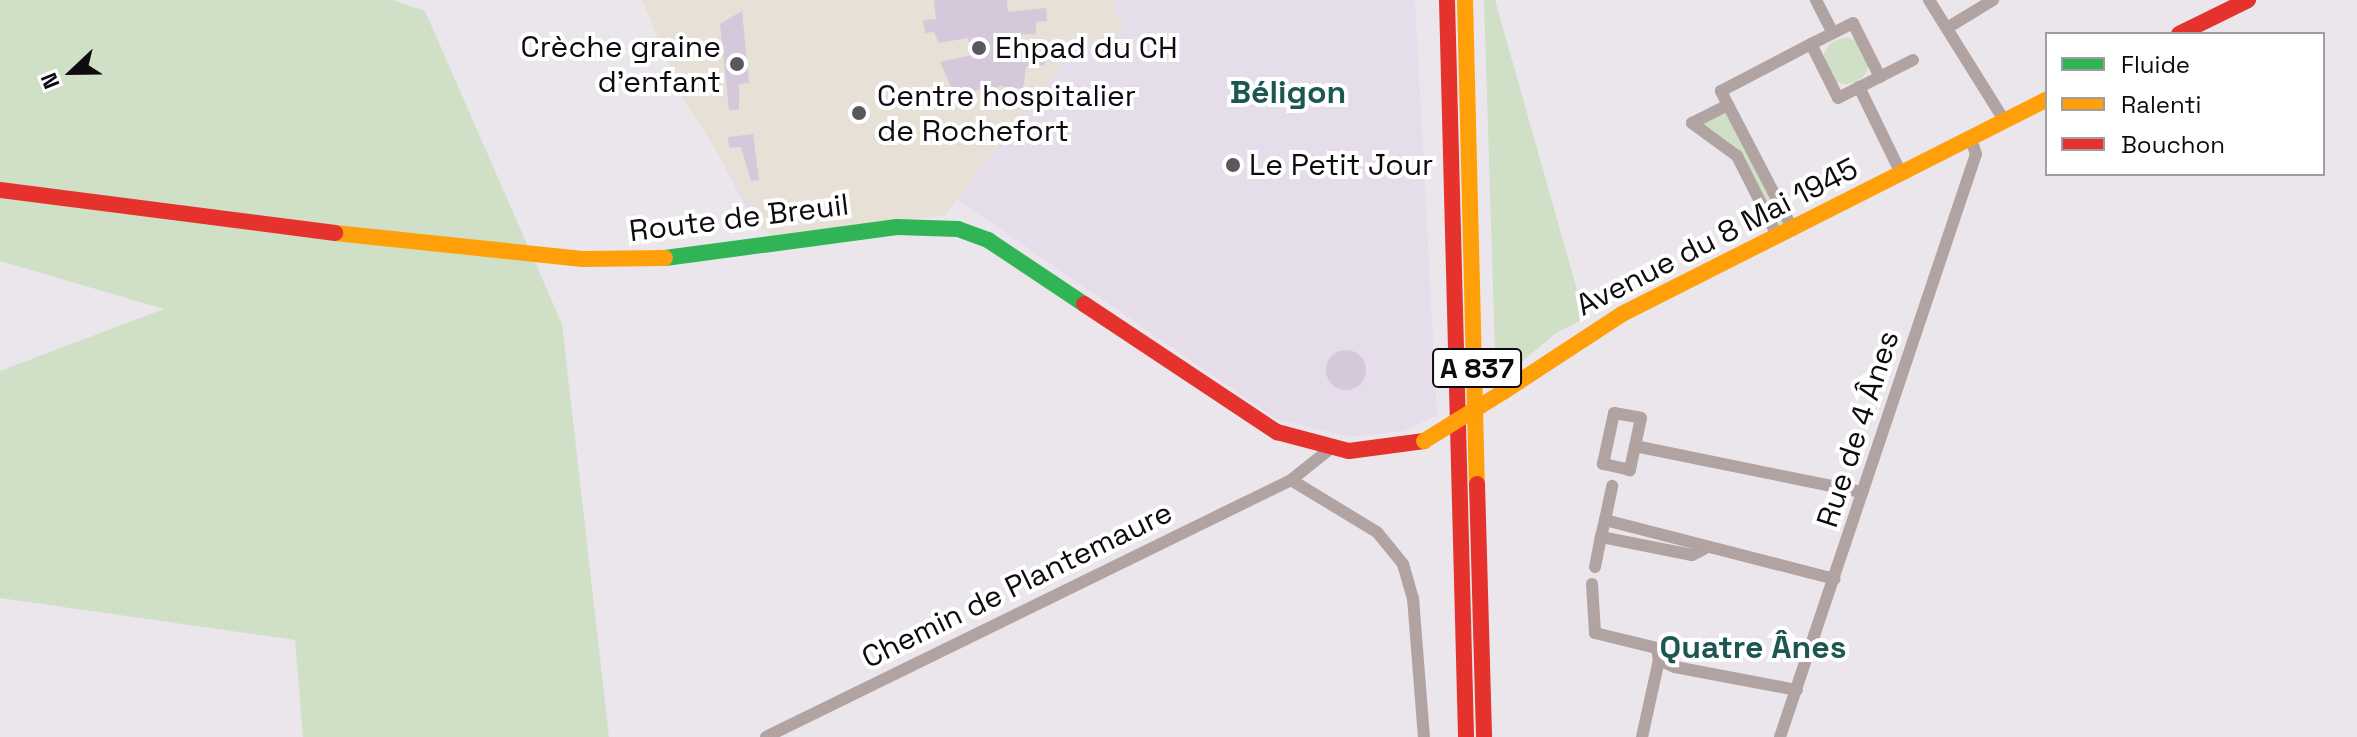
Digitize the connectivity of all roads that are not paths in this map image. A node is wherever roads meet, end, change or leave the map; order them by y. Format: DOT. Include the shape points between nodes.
graph roads {
  1 [pos="1447,0"];
  2 [pos="1465,0"];
  3 [pos="1816,0"];
  4 [pos="1929,0"];
  5 [pos="1993,0"];
  6 [pos="2248,0"];
  7 [pos="1947,28"];
  8 [pos="2183,32"];
  9 [pos="1833,33"];
  10 [pos="1811,44"];
  11 [pos="1913,60"];
  12 [pos="1880,77"];
  13 [pos="1859,87"];
  14 [pos="2045,100"];
  15 [pos="1728,105"];
  16 [pos="2004,120"];
  17 [pos="1970,137"];
  18 [pos="1901,173"];
  19 [pos="0,190"];
  20 [pos="1785,234"];
  21 [pos="1424,441"];
  22 [pos="1635,446"];
  23 [pos="1330,449"];
  24 [pos="1291,480"];
  25 [pos="1612,486"];
  26 [pos="1862,492"];
  27 [pos="1605,520"];
  28 [pos="1601,537"];
  29 [pos="1704,549"];
  30 [pos="1595,567"];
  31 [pos="1835,579"];
  32 [pos="1592,584"];
  33 [pos="1659,660"];
  34 [pos="1797,690"];
  35 [pos="766,737"];
  36 [pos="1424,737"];
  37 [pos="1466,737"];
  38 [pos="1484,737"];
  39 [pos="1642,737"];
  40 [pos="1780,737"];
  1 -- 37 [label="main road, A 837"];
  2 -- 38 [label="main road, A 837"];
  3 -- 9 [label="street"];
  4 -- 7 [label="street"];
  5 -- 7 [label="street"];
  6 -- 8 [label="main road"];
  7 -- 16 [label="street"];
  9 -- 10 [label="street"];
  9 -- 12 [label="street" via="1853,23"];
  10 -- 13 [label="street" via="1838,98"];
  10 -- 15 [label="street" via="1721,91"];
  11 -- 12 [label="street"];
  12 -- 13 [label="street"];
  13 -- 18 [label="street"];
  14 -- 16 [label="main road, Avenue du 8 Mai 1945"];
  15 -- 20 [label="street"];
  15 -- 20 [label="street" via="1692,123 1737,156"];
  16 -- 17 [label="main road, Avenue du 8 Mai 1945"];
  17 -- 18 [label="main road, Avenue du 8 Mai 1945"];
  17 -- 26 [label="street, Rue de 4 Ânes" via="1976,154"];
  18 -- 20 [label="main road, Avenue du 8 Mai 1945"];
  19 -- 23 [label="main road, Route de Breuil" via="157,215 583,259 655,259 897,227 958,229 988,240 1256,421"];
  20 -- 21 [label="main road, Avenue du 8 Mai 1945, bridge" via="1622,314"];
  21 -- 23 [label="main road, Route de Breuil" via="1378,452"];
  22 -- 22 [label="street" via="1641,418 1614,413 1603,464 1630,470"];
  22 -- 26 [label="street"];
  23 -- 24 [label="street"];
  24 -- 35 [label="street, Chemin de Plantemaure"];
  24 -- 36 [label="street" via="1377,532 1403,564 1413,598"];
  25 -- 27 [label="street"];
  26 -- 31 [label="street, Rue de 4 Ânes"];
  27 -- 28 [label="street"];
  27 -- 29 [label="street" via="1694,538"];
  28 -- 29 [label="street" via="1692,555"];
  28 -- 30 [label="street"];
  29 -- 31 [label="street"];
  31 -- 34 [label="street, Rue de 4 Ânes"];
  32 -- 33 [label="street" via="1595,633 1657,648"];
  33 -- 34 [label="street"];
  33 -- 39 [label="street"];
  34 -- 40 [label="street, Rue de 4 Ânes"];
}
